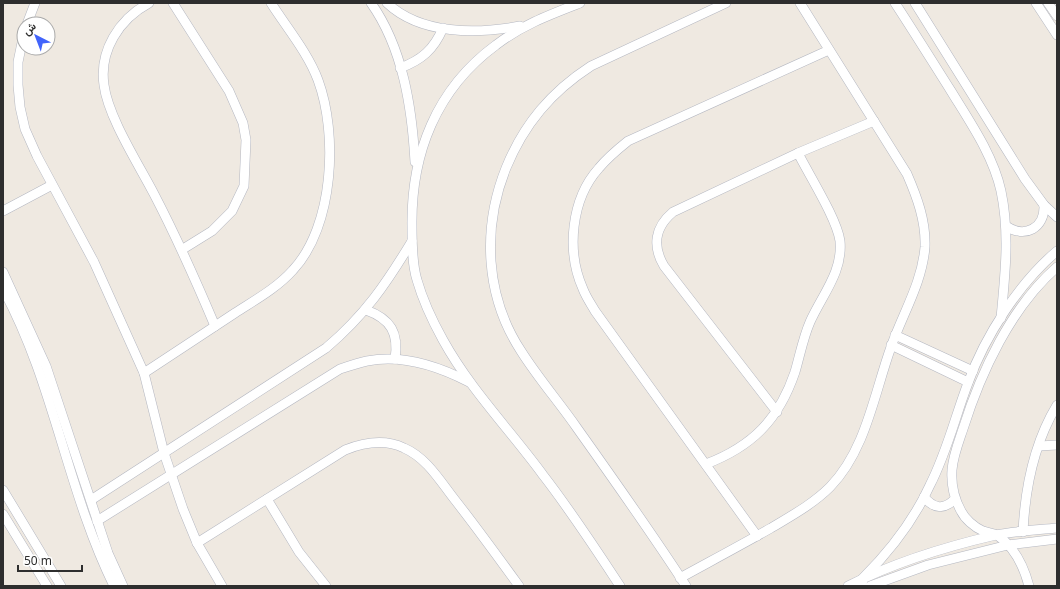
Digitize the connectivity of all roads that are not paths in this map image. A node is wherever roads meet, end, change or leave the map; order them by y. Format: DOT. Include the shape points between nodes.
graph roads {
  1 [pos="35,3"];
  2 [pos="149,3"];
  3 [pos="173,3"];
  4 [pos="271,3"];
  5 [pos="371,3"];
  6 [pos="387,3"];
  7 [pos="580,3"];
  8 [pos="726,3"];
  9 [pos="800,3"];
  10 [pos="895,3"];
  11 [pos="915,3"];
  12 [pos="1036,3"];
  13 [pos="1048,3"];
  14 [pos="30,16"];
  15 [pos="1057,16"];
  16 [pos="525,25"];
  17 [pos="443,28"];
  18 [pos="1057,35"];
  19 [pos="829,50"];
  20 [pos="19,56"];
  21 [pos="400,68"];
  22 [pos="874,121"];
  23 [pos="798,153"];
  24 [pos="416,171"];
  25 [pos="52,185"];
  26 [pos="1044,205"];
  27 [pos="3,211"];
  28 [pos="1057,217"];
  29 [pos="1006,226"];
  30 [pos="412,241"];
  31 [pos="183,249"];
  32 [pos="1057,251"];
  33 [pos="1057,267"];
  34 [pos="3,272"];
  35 [pos="3,289"];
  36 [pos="366,310"];
  37 [pos="1000,320"];
  38 [pos="215,326"];
  39 [pos="895,335"];
  40 [pos="891,345"];
  41 [pos="395,359"];
  42 [pos="973,371"];
  43 [pos="144,373"];
  44 [pos="968,382"];
  45 [pos="472,384"];
  46 [pos="1056,410"];
  47 [pos="777,412"];
  48 [pos="1057,445"];
  49 [pos="1039,446"];
  50 [pos="164,453"];
  51 [pos="706,464"];
  52 [pos="171,474"];
  53 [pos="3,490"];
  54 [pos="924,497"];
  55 [pos="267,499"];
  56 [pos="91,500"];
  57 [pos="955,500"];
  58 [pos="3,514"];
  59 [pos="97,521"];
  60 [pos="1057,528"];
  61 [pos="1023,532"];
  62 [pos="997,535"];
  63 [pos="757,536"];
  64 [pos="1057,539"];
  65 [pos="197,543"];
  66 [pos="1008,545"];
  67 [pos="680,578"];
  68 [pos="863,582"];
  69 [pos="47,586"];
  70 [pos="61,586"];
  71 [pos="114,586"];
  72 [pos="123,586"];
  73 [pos="222,586"];
  74 [pos="326,586"];
  75 [pos="519,586"];
  76 [pos="620,586"];
  77 [pos="686,586"];
  78 [pos="848,586"];
  79 [pos="870,586"];
  80 [pos="1029,586"];
  1 -- 14 [label="street"];
  2 -- 31 [label="street" via="128,17 111,41 105,62 104,84 112,112"];
  3 -- 31 [label="street" via="229,91 243,123 246,140 244,186 232,211 212,231"];
  4 -- 38 [label="street" via="313,68 322,92 329,129 326,192 317,230 304,257 268,291"];
  5 -- 21 [label="street"];
  6 -- 17 [label="street" via="416,22"];
  7 -- 16 [label="street"];
  8 -- 67 [label="street" via="591,66 553,94 538,111 514,150 497,193 490,239 490,262 500,308 520,351 575,425"];
  9 -- 19 [label="street"];
  10 -- 29 [label="street" via="983,144 1001,191"];
  11 -- 26 [label="street" via="998,138"];
  12 -- 18 [label="street"];
  13 -- 15 [label="street"];
  16 -- 17 [label="street" via="484,31"];
  16 -- 24 [label="street" via="484,54 454,86 434,118"];
  17 -- 21 [label="street" via="437,42 427,54 414,63"];
  19 -- 22 [label="street"];
  19 -- 51 [label="street" via="628,141 598,169 579,205 574,225 573,246 583,289 595,310"];
  20 -- 25 [label="street" via="20,107 37,156"];
  21 -- 24 [label="street" via="407,92"];
  22 -- 23 [label="street"];
  22 -- 39 [label="street" via="907,174 917,197 923,221 925,246 921,271"];
  23 -- 47 [label="street" via="835,224 840,239 840,256 837,272 809,325 795,372"];
  23 -- 47 [label="street" via="673,212 661,225 656,241 656,250 664,266"];
  24 -- 30 [label="street"];
  25 -- 27 [label="street"];
  25 -- 43 [label="street" via="94,262"];
  26 -- 28 [label="street"];
  26 -- 29 [label="street" via="1043,219 1033,229 1019,232"];
  29 -- 37 [label="street" via="1006,264"];
  30 -- 36 [label="street"];
  30 -- 45 [label="street" via="417,280 431,316 457,363"];
  31 -- 38 [label="street"];
  32 -- 37 [label="street" via="1031,277"];
  33 -- 57 [label="street" via="1023,306 1002,336 984,372 970,408 952,469"];
  34 -- 56 [label="street" via="46,366"];
  35 -- 71 [label="street" via="39,369 82,504"];
  36 -- 41 [label="street" via="378,314 394,334 397,347"];
  36 -- 50 [label="street" via="326,348"];
  37 -- 42 [label="street"];
  38 -- 43 [label="street"];
  39 -- 40 [label="street"];
  39 -- 42 [label="street"];
  40 -- 44 [label="street"];
  40 -- 63 [label="street" via="860,442 842,473 830,487 802,510"];
  41 -- 45 [label="street" via="442,369"];
  41 -- 52 [label="street" via="368,361 340,369"];
  42 -- 44 [label="street"];
  43 -- 50 [label="street"];
  44 -- 54 [label="street" via="944,456"];
  45 -- 76 [label="street" via="544,475"];
  46 -- 49 [label="street"];
  47 -- 51 [label="street" via="746,444 727,456"];
  48 -- 49 [label="street"];
  49 -- 61 [label="street" via="1027,489"];
  50 -- 52 [label="street"];
  50 -- 56 [label="street"];
  51 -- 63 [label="street"];
  52 -- 59 [label="street"];
  52 -- 65 [label="street"];
  53 -- 70 [label="street"];
  54 -- 57 [label="street" via="939,508 946,507"];
  54 -- 68 [label="street" via="897,540"];
  55 -- 65 [label="street"];
  55 -- 74 [label="street" via="299,552"];
  55 -- 75 [label="street" via="345,450 359,444 382,442 404,447 430,468"];
  56 -- 59 [label="street"];
  57 -- 62 [label="street" via="971,523 983,531"];
  58 -- 69 [label="street"];
  59 -- 72 [label="street"];
  60 -- 61 [label="street"];
  61 -- 62 [label="street"];
  62 -- 66 [label="street"];
  62 -- 68 [label="street" via="912,558"];
  63 -- 67 [label="street"];
  64 -- 66 [label="street"];
  65 -- 73 [label="street"];
  66 -- 79 [label="street" via="928,565"];
  66 -- 80 [label="street" via="1018,557"];
  67 -- 77 [label="street"];
  68 -- 78 [label="street"];
}
